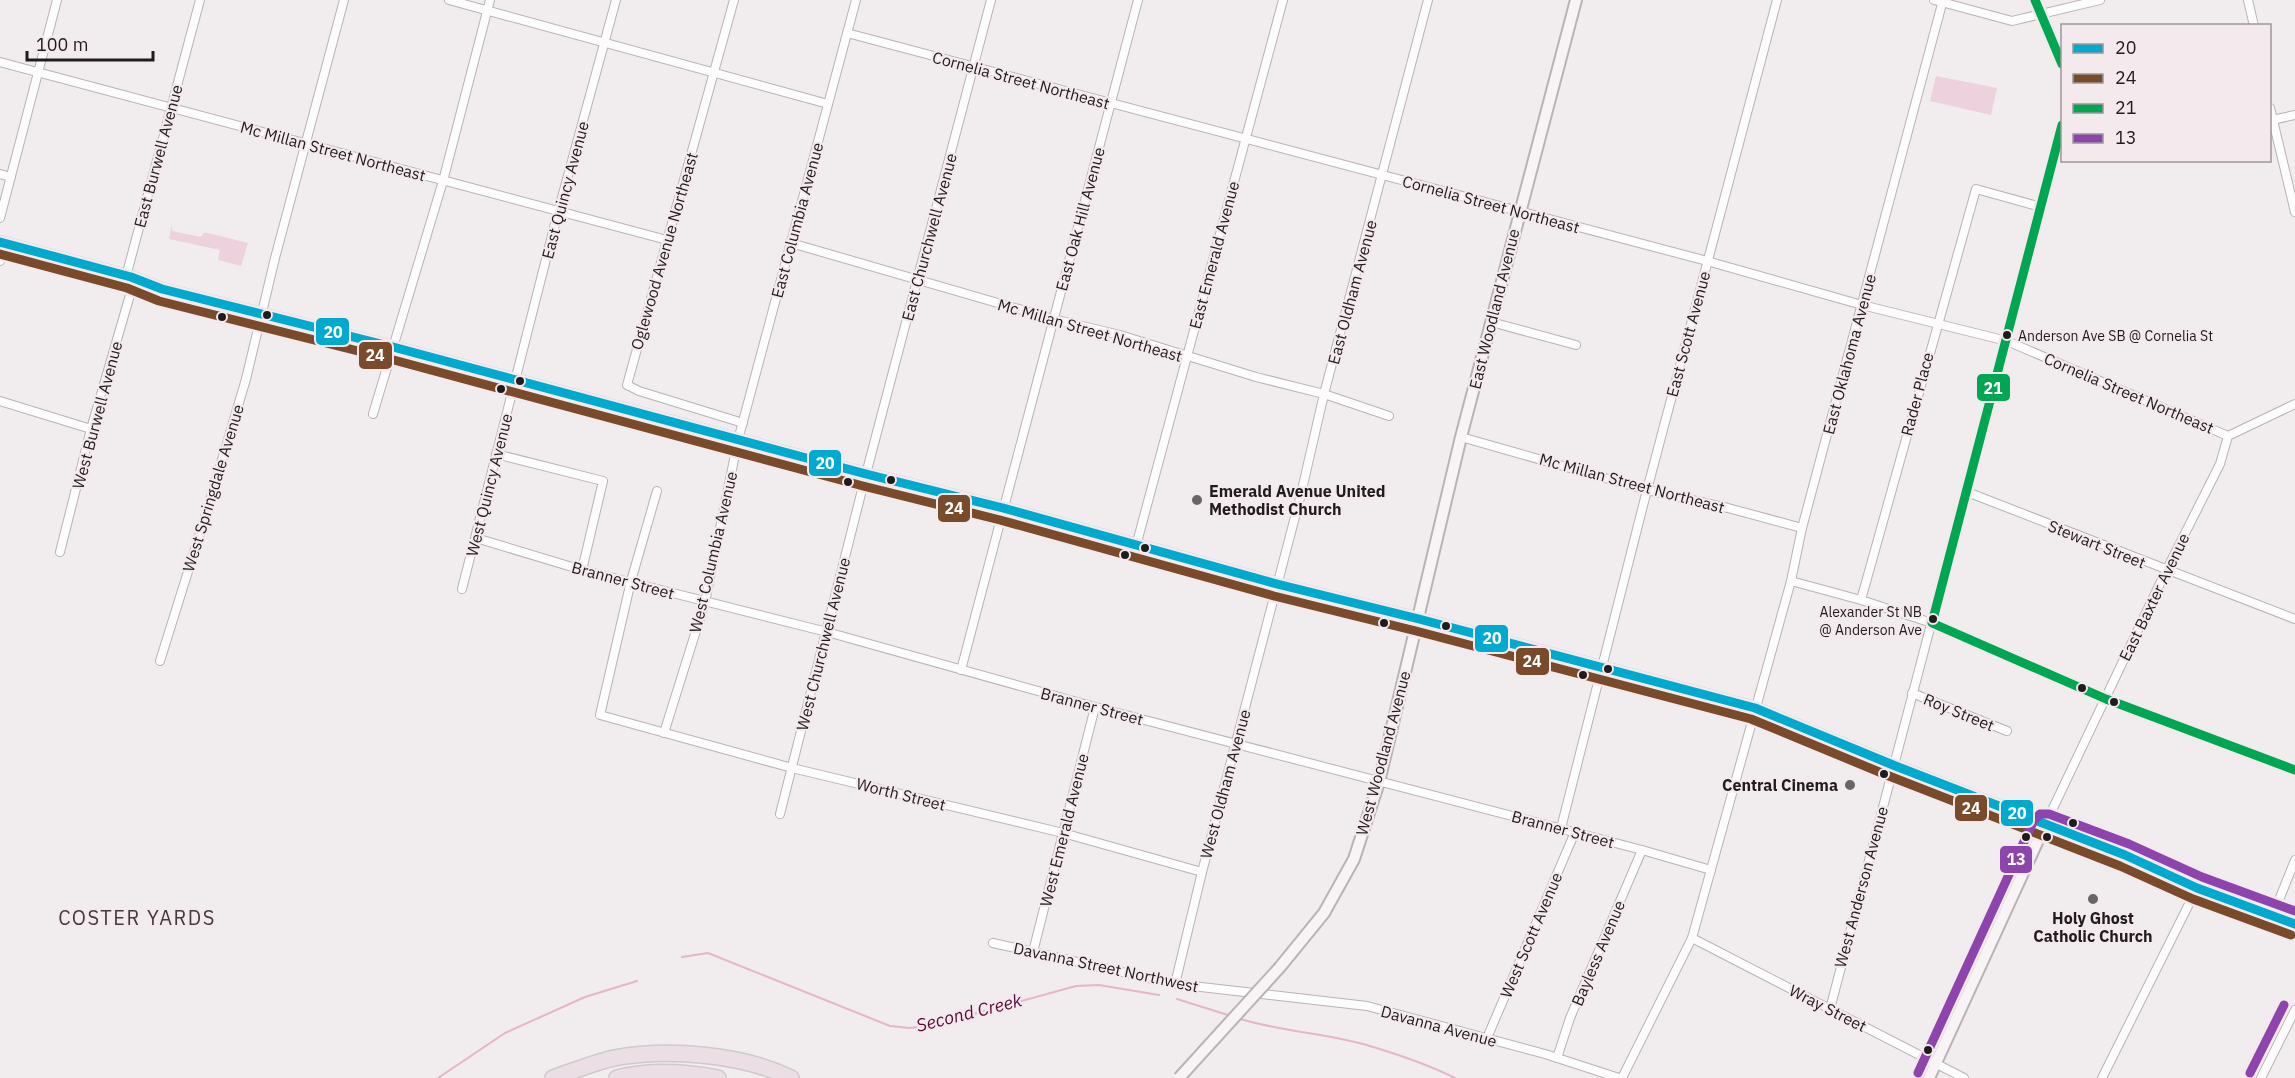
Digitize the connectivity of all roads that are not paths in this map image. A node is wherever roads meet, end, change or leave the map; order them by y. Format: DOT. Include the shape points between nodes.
graph roads {
  1 [pos="57,0"];
  2 [pos="200,0"];
  3 [pos="344,0"];
  4 [pos="449,0"];
  5 [pos="490,0"];
  6 [pos="616,0"];
  7 [pos="734,0"];
  8 [pos="856,0"];
  9 [pos="991,0"];
  10 [pos="1138,0"];
  11 [pos="1283,0"];
  12 [pos="1428,0"];
  13 [pos="1576,0"];
  14 [pos="1777,0"];
  15 [pos="1934,0"];
  16 [pos="2035,0"];
  17 [pos="2100,0"];
  18 [pos="2248,0"];
  19 [pos="1943,1"];
  20 [pos="488,10"];
  21 [pos="2041,14"];
  22 [pos="2254,24"];
  23 [pos="847,33"];
  24 [pos="605,42"];
  25 [pos="0,62"];
  26 [pos="2061,62"];
  27 [pos="973,67"];
  28 [pos="39,71"];
  29 [pos="714,74"];
  30 [pos="1111,103"];
  31 [pos="828,104"];
  32 [pos="170,108"];
  33 [pos="2271,114"];
  34 [pos="2295,115"];
  35 [pos="2272,120"];
  36 [pos="2061,129"];
  37 [pos="1245,139"];
  38 [pos="306,143"];
  39 [pos="0,174"];
  40 [pos="1383,176"];
  41 [pos="11,177"];
  42 [pos="443,181"];
  43 [pos="2042,207"];
  44 [pos="558,212"];
  45 [pos="1519,212"];
  46 [pos="2295,212"];
  47 [pos="0,218"];
  48 [pos="667,240"];
  49 [pos="0,242"];
  50 [pos="791,243"];
  51 [pos="0,247"];
  52 [pos="0,261"];
  53 [pos="1707,261"];
  54 [pos="131,278"];
  55 [pos="917,280"];
  56 [pos="1862,306"];
  57 [pos="261,313"];
  58 [pos="1053,319"];
  59 [pos="1491,322"];
  60 [pos="1937,322"];
  61 [pos="2007,341"];
  62 [pos="1576,345"];
  63 [pos="393,347"];
  64 [pos="1187,357"];
  65 [pos="515,380"];
  66 [pos="1324,394"];
  67 [pos="0,401"];
  68 [pos="2295,404"];
  69 [pos="373,414"];
  70 [pos="1389,416"];
  71 [pos="743,423"];
  72 [pos="91,429"];
  73 [pos="1461,436"];
  74 [pos="2228,436"];
  75 [pos="738,440"];
  76 [pos="496,454"];
  77 [pos="866,474"];
  78 [pos="1647,490"];
  79 [pos="657,491"];
  80 [pos="1967,492"];
  81 [pos="1003,508"];
  82 [pos="1802,528"];
  83 [pos="476,538"];
  84 [pos="1136,546"];
  85 [pos="60,552"];
  86 [pos="582,570"];
  87 [pos="2166,571"];
  88 [pos="631,581"];
  89 [pos="1791,581"];
  90 [pos="1277,584"];
  91 [pos="462,589"];
  92 [pos="1861,600"];
  93 [pos="705,602"];
  94 [pos="1419,619"];
  95 [pos="2295,619"];
  96 [pos="1932,623"];
  97 [pos="827,632"];
  98 [pos="160,661"];
  99 [pos="1601,668"];
  100 [pos="961,670"];
  101 [pos="1912,693"];
  102 [pos="2106,699"];
  103 [pos="1095,707"];
  104 [pos="1755,708"];
  105 [pos="2007,731"];
  106 [pos="664,733"];
  107 [pos="1236,744"];
  108 [pos="1893,765"];
  109 [pos="792,768"];
  110 [pos="2295,770"];
  111 [pos="1379,782"];
  112 [pos="780,814"];
  113 [pos="2045,825"];
  114 [pos="1561,828"];
  115 [pos="1575,832"];
  116 [pos="1063,833"];
  117 [pos="1642,850"];
  118 [pos="2295,860"];
  119 [pos="1711,870"];
  120 [pos="1202,872"];
  121 [pos="2197,888"];
  122 [pos="2273,915"];
  123 [pos="2295,924"];
  124 [pos="1692,938"];
  125 [pos="993,943"];
  126 [pos="1033,952"];
  127 [pos="1175,984"];
  128 [pos="1256,993"];
  129 [pos="1830,1009"];
  130 [pos="2295,1010"];
  131 [pos="1487,1038"];
  132 [pos="1557,1058"];
  133 [pos="1936,1063"];
  134 [pos="553,1078"];
  135 [pos="617,1078"];
  136 [pos="718,1078"];
  137 [pos="791,1078"];
  138 [pos="1179,1078"];
  139 [pos="1620,1078"];
  140 [pos="1929,1078"];
  141 [pos="1964,1078"];
  142 [pos="2102,1078"];
  143 [pos="2261,1078"];
  1 -- 28 [label="street"];
  2 -- 32 [label="street, East Burwell Avenue"];
  3 -- 38 [label="street, West Springdale Avenue"];
  4 -- 20 [label="street"];
  5 -- 20 [label="street"];
  6 -- 24 [label="street, East Quincy Avenue"];
  7 -- 29 [label="street, Oglewood Avenue Northeast"];
  8 -- 23 [label="street, East Columbia Avenue"];
  9 -- 27 [label="street, East Churchwell Avenue"];
  10 -- 30 [label="street, East Oak Hill Avenue"];
  11 -- 37 [label="street, East Emerald Avenue"];
  12 -- 40 [label="street, East Oldham Avenue"];
  13 -- 45 [label="main road, East Woodland Avenue"];
  14 -- 53 [label="street, East Scott Avenue"];
  15 -- 19 [label="street"];
  16 -- 21 [label="street"];
  17 -- 21 [label="street"];
  18 -- 22 [label="street"];
  19 -- 21 [label="street" via="2012,21"];
  19 -- 56 [label="street, East Oklahoma Avenue"];
  20 -- 24 [label="street"];
  20 -- 42 [label="street"];
  21 -- 26 [label="street"];
  23 -- 27 [label="street, Cornelia Street Northeast"];
  23 -- 31 [label="street, East Columbia Avenue"];
  24 -- 29 [label="street"];
  24 -- 44 [label="street, East Quincy Avenue"];
  25 -- 28 [label="street, Mc Millan Street Northeast"];
  27 -- 30 [label="street, Cornelia Street Northeast"];
  27 -- 55 [label="street, East Churchwell Avenue"];
  28 -- 32 [label="street, Mc Millan Street Northeast"];
  28 -- 41 [label="street"];
  29 -- 31 [label="street"];
  29 -- 48 [label="street, Oglewood Avenue Northeast"];
  30 -- 37 [label="street, Cornelia Street Northeast"];
  30 -- 58 [label="street, East Oak Hill Avenue"];
  31 -- 50 [label="street, East Columbia Avenue"];
  32 -- 38 [label="street, Mc Millan Street Northeast"];
  32 -- 54 [label="street, East Burwell Avenue" via="128,268"];
  33 -- 35 [label="street"];
  34 -- 35 [label="street"];
  35 -- 46 [label="street"];
  36 -- 43 [label="street, West Anderson Avenue"];
  37 -- 40 [label="street, Cornelia Street Northeast"];
  37 -- 64 [label="street, East Emerald Avenue"];
  38 -- 42 [label="street, Mc Millan Street Northeast"];
  38 -- 57 [label="street, West Springdale Avenue"];
  39 -- 41 [label="street"];
  40 -- 45 [label="street, Cornelia Street Northeast"];
  40 -- 66 [label="street, East Oldham Avenue"];
  41 -- 47 [label="street"];
  42 -- 44 [label="street, Mc Millan Street Northeast"];
  42 -- 63 [label="street"];
  43 -- 60 [label="street, Rader Place" via="1976,189"];
  43 -- 61 [label="street, West Anderson Avenue"];
  44 -- 48 [label="street, Mc Millan Street Northeast"];
  44 -- 65 [label="street, East Quincy Avenue"];
  45 -- 53 [label="street, Cornelia Street Northeast"];
  45 -- 59 [label="main road, East Woodland Avenue"];
  48 -- 71 [label="street, Oglewood Avenue Northeast" via="627,385"];
  49 -- 54 [label="main road"];
  50 -- 55 [label="street, Mc Millan Street Northeast"];
  50 -- 71 [label="street, East Columbia Avenue"];
  51 -- 52 [label="street"];
  53 -- 56 [label="street, Cornelia Street Northeast"];
  53 -- 78 [label="street, East Scott Avenue"];
  54 -- 57 [label="main road"];
  54 -- 72 [label="street, West Burwell Avenue" via="132,288"];
  55 -- 58 [label="street, Mc Millan Street Northeast"];
  55 -- 77 [label="street, East Churchwell Avenue"];
  56 -- 60 [label="street, Cornelia Street Northeast"];
  56 -- 82 [label="street, East Oklahoma Avenue"];
  57 -- 63 [label="main road"];
  57 -- 98 [label="street, West Springdale Avenue" via="246,379"];
  58 -- 64 [label="street, Mc Millan Street Northeast"];
  58 -- 81 [label="street, East Oak Hill Avenue"];
  59 -- 62 [label="street"];
  59 -- 73 [label="main road, East Woodland Avenue"];
  60 -- 61 [label="street, Cornelia Street Northeast"];
  60 -- 92 [label="street, Rader Place"];
  61 -- 74 [label="street, Cornelia Street Northeast"];
  61 -- 80 [label="street, West Anderson Avenue"];
  63 -- 65 [label="main road"];
  63 -- 69 [label="street"];
  64 -- 66 [label="street, Mc Millan Street Northeast"];
  64 -- 84 [label="street, East Emerald Avenue"];
  65 -- 75 [label="main road"];
  65 -- 76 [label="street, West Quincy Avenue"];
  66 -- 70 [label="street, Mc Millan Street Northeast"];
  66 -- 90 [label="street, East Oldham Avenue"];
  67 -- 72 [label="street"];
  68 -- 74 [label="street"];
  71 -- 75 [label="street, East Columbia Avenue"];
  72 -- 85 [label="street, West Burwell Avenue"];
  73 -- 78 [label="street, Mc Millan Street Northeast"];
  73 -- 94 [label="main road, East Woodland Avenue"];
  74 -- 87 [label="street, East Baxter Avenue" via="2220,464"];
  75 -- 77 [label="main road"];
  75 -- 93 [label="street, West Columbia Avenue"];
  76 -- 83 [label="street, West Quincy Avenue"];
  76 -- 86 [label="street" via="603,481"];
  77 -- 81 [label="main road"];
  77 -- 97 [label="street, West Churchwell Avenue"];
  78 -- 82 [label="street, Mc Millan Street Northeast"];
  78 -- 99 [label="street, East Scott Avenue"];
  79 -- 88 [label="street"];
  80 -- 87 [label="street, Stewart Street"];
  80 -- 96 [label="street, West Anderson Avenue"];
  81 -- 84 [label="main road"];
  81 -- 100 [label="street, East Oak Hill Avenue"];
  82 -- 89 [label="street, East Oklahoma Avenue"];
  83 -- 86 [label="street, Branner Street"];
  83 -- 91 [label="street, West Quincy Avenue"];
  84 -- 90 [label="main road"];
  86 -- 88 [label="street, Branner Street"];
  87 -- 95 [label="street, Stewart Street"];
  87 -- 102 [label="street, East Baxter Avenue"];
  88 -- 93 [label="street, Branner Street"];
  88 -- 106 [label="street, Worth Street" via="600,715"];
  89 -- 92 [label="street"];
  89 -- 104 [label="street, East Oklahoma Avenue"];
  90 -- 94 [label="main road"];
  90 -- 107 [label="street, West Oldham Avenue"];
  92 -- 96 [label="street"];
  93 -- 97 [label="street, Branner Street"];
  93 -- 106 [label="street, West Columbia Avenue"];
  94 -- 99 [label="main road"];
  94 -- 111 [label="main road, West Woodland Avenue"];
  96 -- 101 [label="street, West Anderson Avenue"];
  96 -- 102 [label="street"];
  97 -- 100 [label="street, Branner Street"];
  97 -- 109 [label="street, West Churchwell Avenue"];
  99 -- 104 [label="main road"];
  99 -- 114 [label="street"];
  100 -- 103 [label="street, Branner Street"];
  101 -- 105 [label="street, Roy Street"];
  101 -- 108 [label="street, West Anderson Avenue"];
  102 -- 110 [label="street"];
  102 -- 113 [label="street, East Baxter Avenue"];
  103 -- 107 [label="street, Branner Street"];
  103 -- 116 [label="street, West Emerald Avenue"];
  104 -- 108 [label="main road"];
  104 -- 119 [label="street, East Oklahoma Avenue"];
  106 -- 109 [label="street, Worth Street"];
  107 -- 111 [label="street, Branner Street"];
  107 -- 120 [label="street, West Oldham Avenue"];
  108 -- 113 [label="main road"];
  108 -- 129 [label="street, West Anderson Avenue"];
  109 -- 112 [label="street, West Churchwell Avenue"];
  109 -- 116 [label="street, Worth Street"];
  111 -- 114 [label="street, Branner Street"];
  111 -- 138 [label="main road, West Woodland Avenue, bridge" via="1354,859 1324,912 1280,967"];
  113 -- 121 [label="main road"];
  113 -- 133 [label="main road"];
  114 -- 115 [label="street, Branner Street"];
  115 -- 117 [label="street, Branner Street"];
  115 -- 131 [label="street, West Scott Avenue"];
  116 -- 120 [label="street, Worth Street"];
  116 -- 126 [label="street, West Emerald Avenue"];
  117 -- 119 [label="street, Branner Street"];
  117 -- 132 [label="street, Bayless Avenue" via="1570,1018"];
  118 -- 122 [label="street"];
  119 -- 124 [label="street, East Oklahoma Avenue"];
  120 -- 127 [label="street, West Oldham Avenue"];
  121 -- 122 [label="main road"];
  121 -- 142 [label="street"];
  122 -- 123 [label="main road"];
  124 -- 129 [label="street, Wray Street"];
  124 -- 139 [label="street, East Oklahoma Avenue"];
  125 -- 126 [label="street, Davanna Street Northwest"];
  126 -- 127 [label="street, Davanna Street Northwest"];
  127 -- 128 [label="street, Davanna Street Northwest"];
  128 -- 131 [label="street, Davanna Avenue" via="1367,1006"];
  129 -- 133 [label="street, Wray Street"];
  130 -- 143 [label="street"];
  131 -- 132 [label="street, Davanna Avenue"];
  132 -- 139 [label="street, Davanna Avenue"];
  133 -- 140 [label="main road"];
  133 -- 141 [label="street, Wray Street"];
  134 -- 137 [label="highway" via="615,1058 654,1054 747,1063"];
  135 -- 136 [label="highway" via="651,1073"];
}
